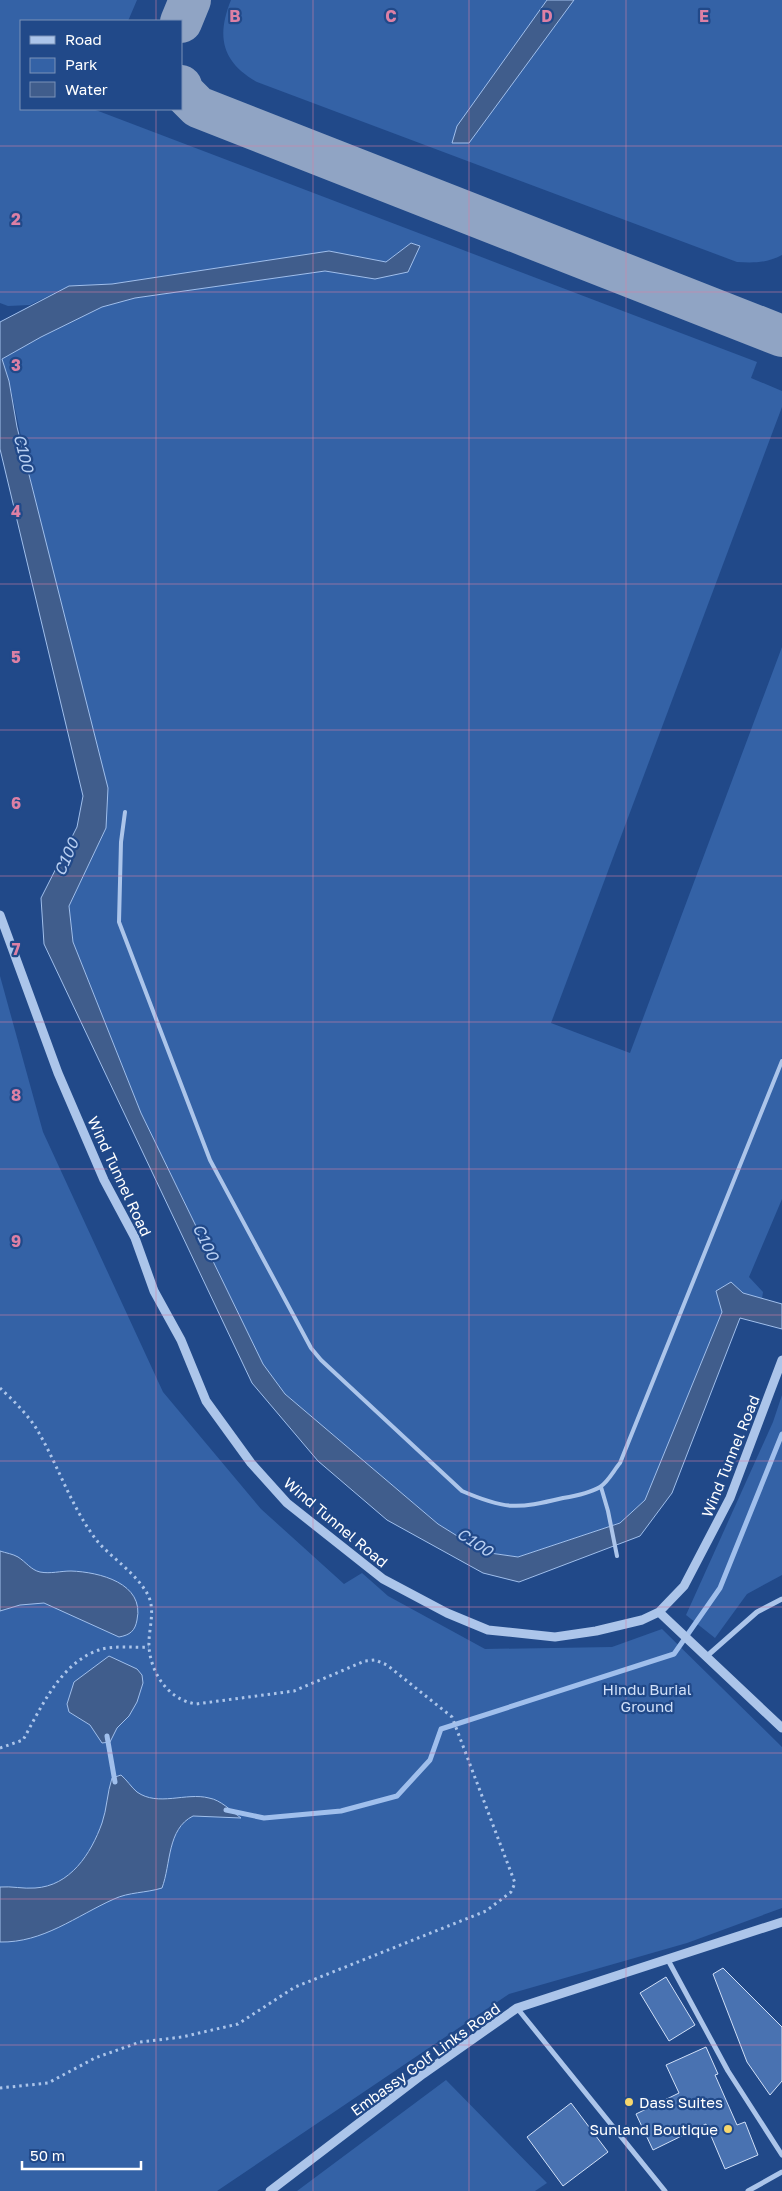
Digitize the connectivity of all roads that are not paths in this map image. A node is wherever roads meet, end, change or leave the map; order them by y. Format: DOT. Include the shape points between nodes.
graph roads {
  1 [pos="125,812"];
  2 [pos="0,915"];
  3 [pos="782,1061"];
  4 [pos="782,1360"];
  5 [pos="601,1487"];
  6 [pos="617,1556"];
  7 [pos="782,1598"];
  8 [pos="659,1612"];
  9 [pos="707,1656"];
  10 [pos="782,1728"];
  11 [pos="782,1922"];
  12 [pos="668,1960"];
  13 [pos="517,2008"];
  14 [pos="782,2155"];
  15 [pos="782,2172"];
  16 [pos="270,2191"];
  17 [pos="665,2191"];
  18 [pos="748,2191"];
  1 -- 5 [label="lane" via="119,922 210,1160 311,1348 320,1360 462,1491 491,1503 526,1507"];
  2 -- 8 [label="street, Wind Tunnel Road" via="58,1073 206,1401 251,1463 288,1503 382,1579 488,1630 555,1637 642,1620"];
  3 -- 5 [label="lane" via="620,1463"];
  4 -- 8 [label="street, Wind Tunnel Road" via="730,1498 684,1586"];
  5 -- 6 [label="lane"];
  7 -- 9 [label="street" via="757,1612"];
  8 -- 9 [label="street"];
  9 -- 10 [label="street"];
  11 -- 12 [label="street, Embassy Golf Links Road"];
  12 -- 13 [label="street, Embassy Golf Links Road"];
  12 -- 14 [label="street" via="728,2070"];
  13 -- 16 [label="street, Embassy Golf Links Road"];
  13 -- 17 [label="street"];
  15 -- 18 [label="street"];
}
